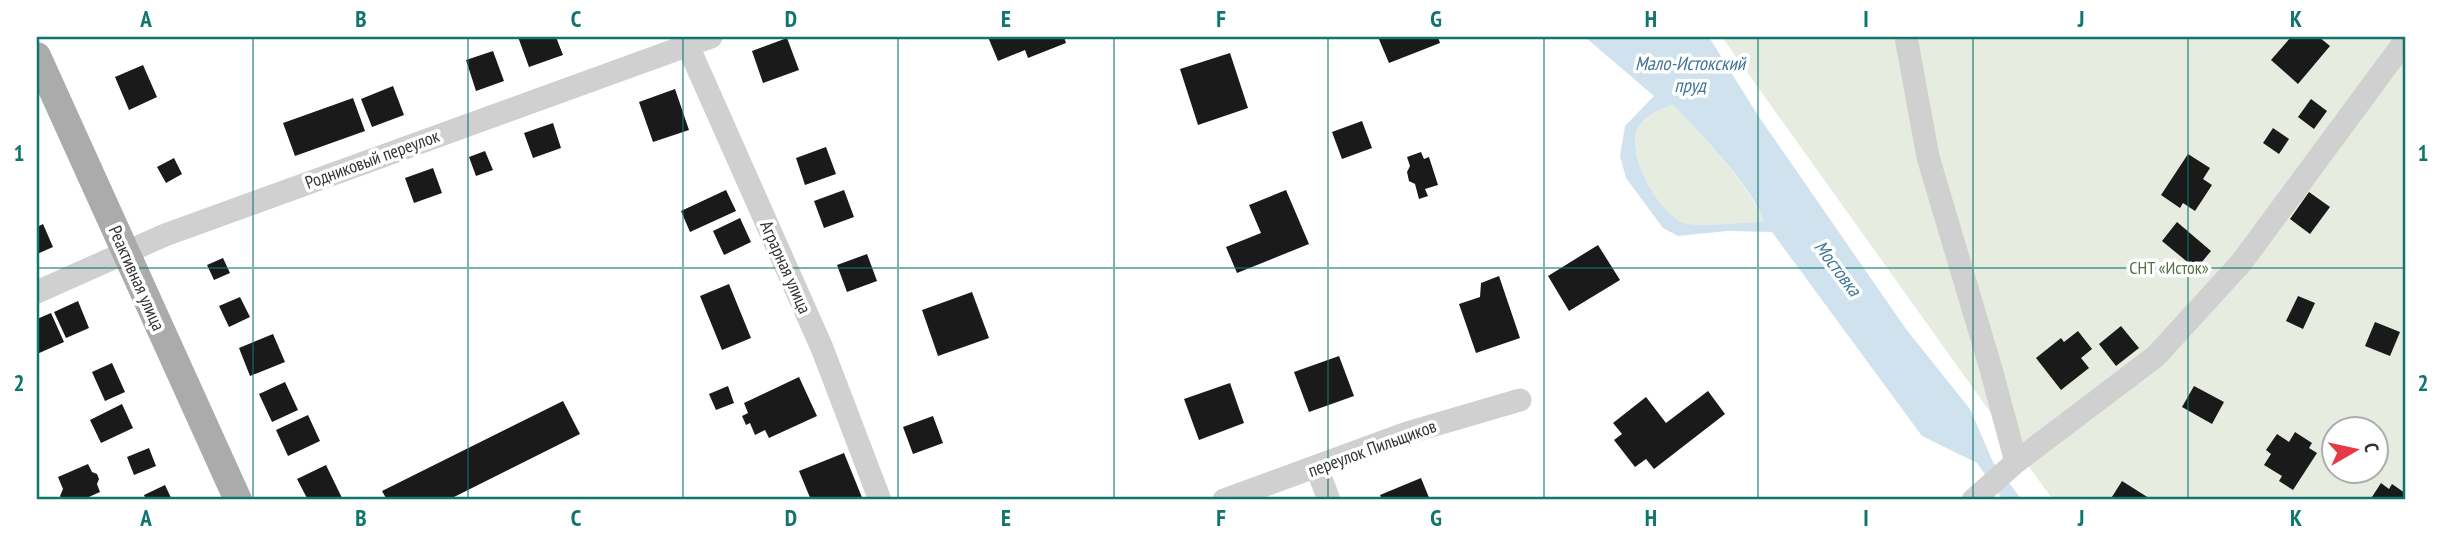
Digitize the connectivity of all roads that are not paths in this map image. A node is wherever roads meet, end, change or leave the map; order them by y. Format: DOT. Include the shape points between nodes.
graph roads {
  1 [pos="711,37"];
  2 [pos="1906,37"];
  3 [pos="686,41"];
  4 [pos="2405,41"];
  5 [pos="37,55"];
  6 [pos="126,252"];
  7 [pos="37,292"];
  8 [pos="1520,400"];
  9 [pos="2011,466"];
  10 [pos="1317,468"];
  11 [pos="1976,497"];
  12 [pos="237,500"];
  13 [pos="880,500"];
  14 [pos="1224,500"];
  15 [pos="1329,500"];
  1 -- 3 [label="street, Родниковый переулок"];
  2 -- 9 [label="street" via="1928,158 1991,369"];
  3 -- 6 [label="street, Родниковый переулок"];
  3 -- 13 [label="street, Аграрная улица" via="822,348"];
  4 -- 9 [label="street" via="2241,263 2156,356"];
  5 -- 6 [label="main road, Реактивная улица"];
  6 -- 7 [label="street, Родниковый переулок"];
  6 -- 12 [label="main road, Реактивная улица"];
  8 -- 10 [label="street, переулок Пильщиков" via="1406,433"];
  9 -- 11 [label="street"];
  10 -- 14 [label="street, переулок Пильщиков"];
  10 -- 15 [label="street"];
}
